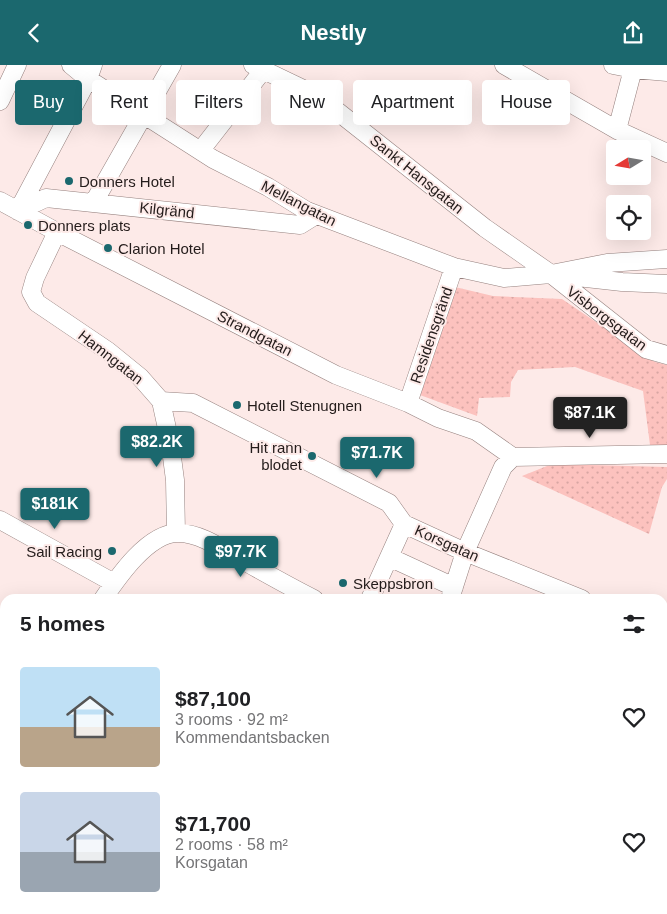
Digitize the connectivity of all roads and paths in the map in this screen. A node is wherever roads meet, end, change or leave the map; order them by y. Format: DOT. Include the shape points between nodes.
graph roads {
  1 [pos="17,65"];
  2 [pos="71,65"];
  3 [pos="172,65"];
  4 [pos="504,65"];
  5 [pos="613,65"];
  6 [pos="258,67"];
  7 [pos="633,69"];
  8 [pos="90,72"];
  9 [pos="667,73"];
  10 [pos="100,80"];
  11 [pos="163,80"];
  12 [pos="0,101"];
  13 [pos="137,125"];
  14 [pos="160,125"];
  15 [pos="617,130"];
  16 [pos="201,150"];
  17 [pos="667,153"];
  18 [pos="0,201"];
  19 [pos="94,202"];
  20 [pos="18,211"];
  21 [pos="316,215"];
  22 [pos="57,232"];
  23 [pos="667,259"];
  24 [pos="454,267"];
  25 [pos="551,274"];
  26 [pos="667,284"];
  27 [pos="667,355"];
  28 [pos="161,401"];
  29 [pos="408,403"];
  30 [pos="667,455"];
  31 [pos="512,457"];
  32 [pos="0,520"];
  33 [pos="404,524"];
  34 [pos="176,533"];
  35 [pos="465,552"];
  36 [pos="389,557"];
  37 [pos="114,583"];
  38 [pos="452,593"];
  39 [pos="106,594"];
  40 [pos="305,594"];
  41 [pos="372,594"];
  42 [pos="570,594"];
  1 -- 12 [label="street"];
  2 -- 8 [label="street, Mellangatan"];
  3 -- 11 [label="street"];
  4 -- 15 [label="street"];
  5 -- 7 [label="street"];
  6 -- 16 [label="street"];
  6 -- 25 [label="street, Sankt Hansgatan" via="318,96 485,228"];
  7 -- 9 [label="street"];
  7 -- 15 [label="street"];
  8 -- 10 [label="street, Mellangatan"];
  8 -- 20 [label="street"];
  13 -- 19 [label="street"];
  14 -- 16 [label="street, Mellangatan"];
  15 -- 17 [label="street"];
  16 -- 21 [label="street, Mellangatan"];
  18 -- 20 [label="street, Strandgatan"];
  19 -- 20 [label="street, Kilgränd" via="46,198"];
  19 -- 21 [label="street, Kilgränd" via="300,225"];
  20 -- 22 [label="street, Strandgatan"];
  21 -- 24 [label="street, Mellangatan"];
  22 -- 28 [label="street, Hamngatan" via="31,292 37,303 108,351 140,377"];
  22 -- 29 [label="street, Strandgatan" via="336,375"];
  23 -- 25 [label="street" via="607,263"];
  24 -- 25 [label="street, Mellangatan" via="504,278"];
  24 -- 29 [label="street, Residensgränd"];
  25 -- 26 [label="street"];
  25 -- 27 [label="street, Visborgsgatan" via="646,349"];
  28 -- 33 [label="street, Korsgatan" via="193,403 389,503"];
  28 -- 34 [label="street, Hamngatan" via="175,480"];
  29 -- 31 [label="street, Strandgatan" via="476,431"];
  30 -- 31 [label="street"];
  31 -- 35 [label="street" via="503,467"];
  32 -- 37 [label="street"];
  33 -- 35 [label="street, Korsgatan"];
  33 -- 36 [label="street"];
  34 -- 37 [label="street" via="159,538 146,547"];
  34 -- 40 [label="street" via="197,537 221,548"];
  35 -- 38 [label="street"];
  35 -- 42 [label="street, Korsgatan"];
  36 -- 38 [label="street"];
  36 -- 41 [label="street"];
  37 -- 39 [label="street"];
}
